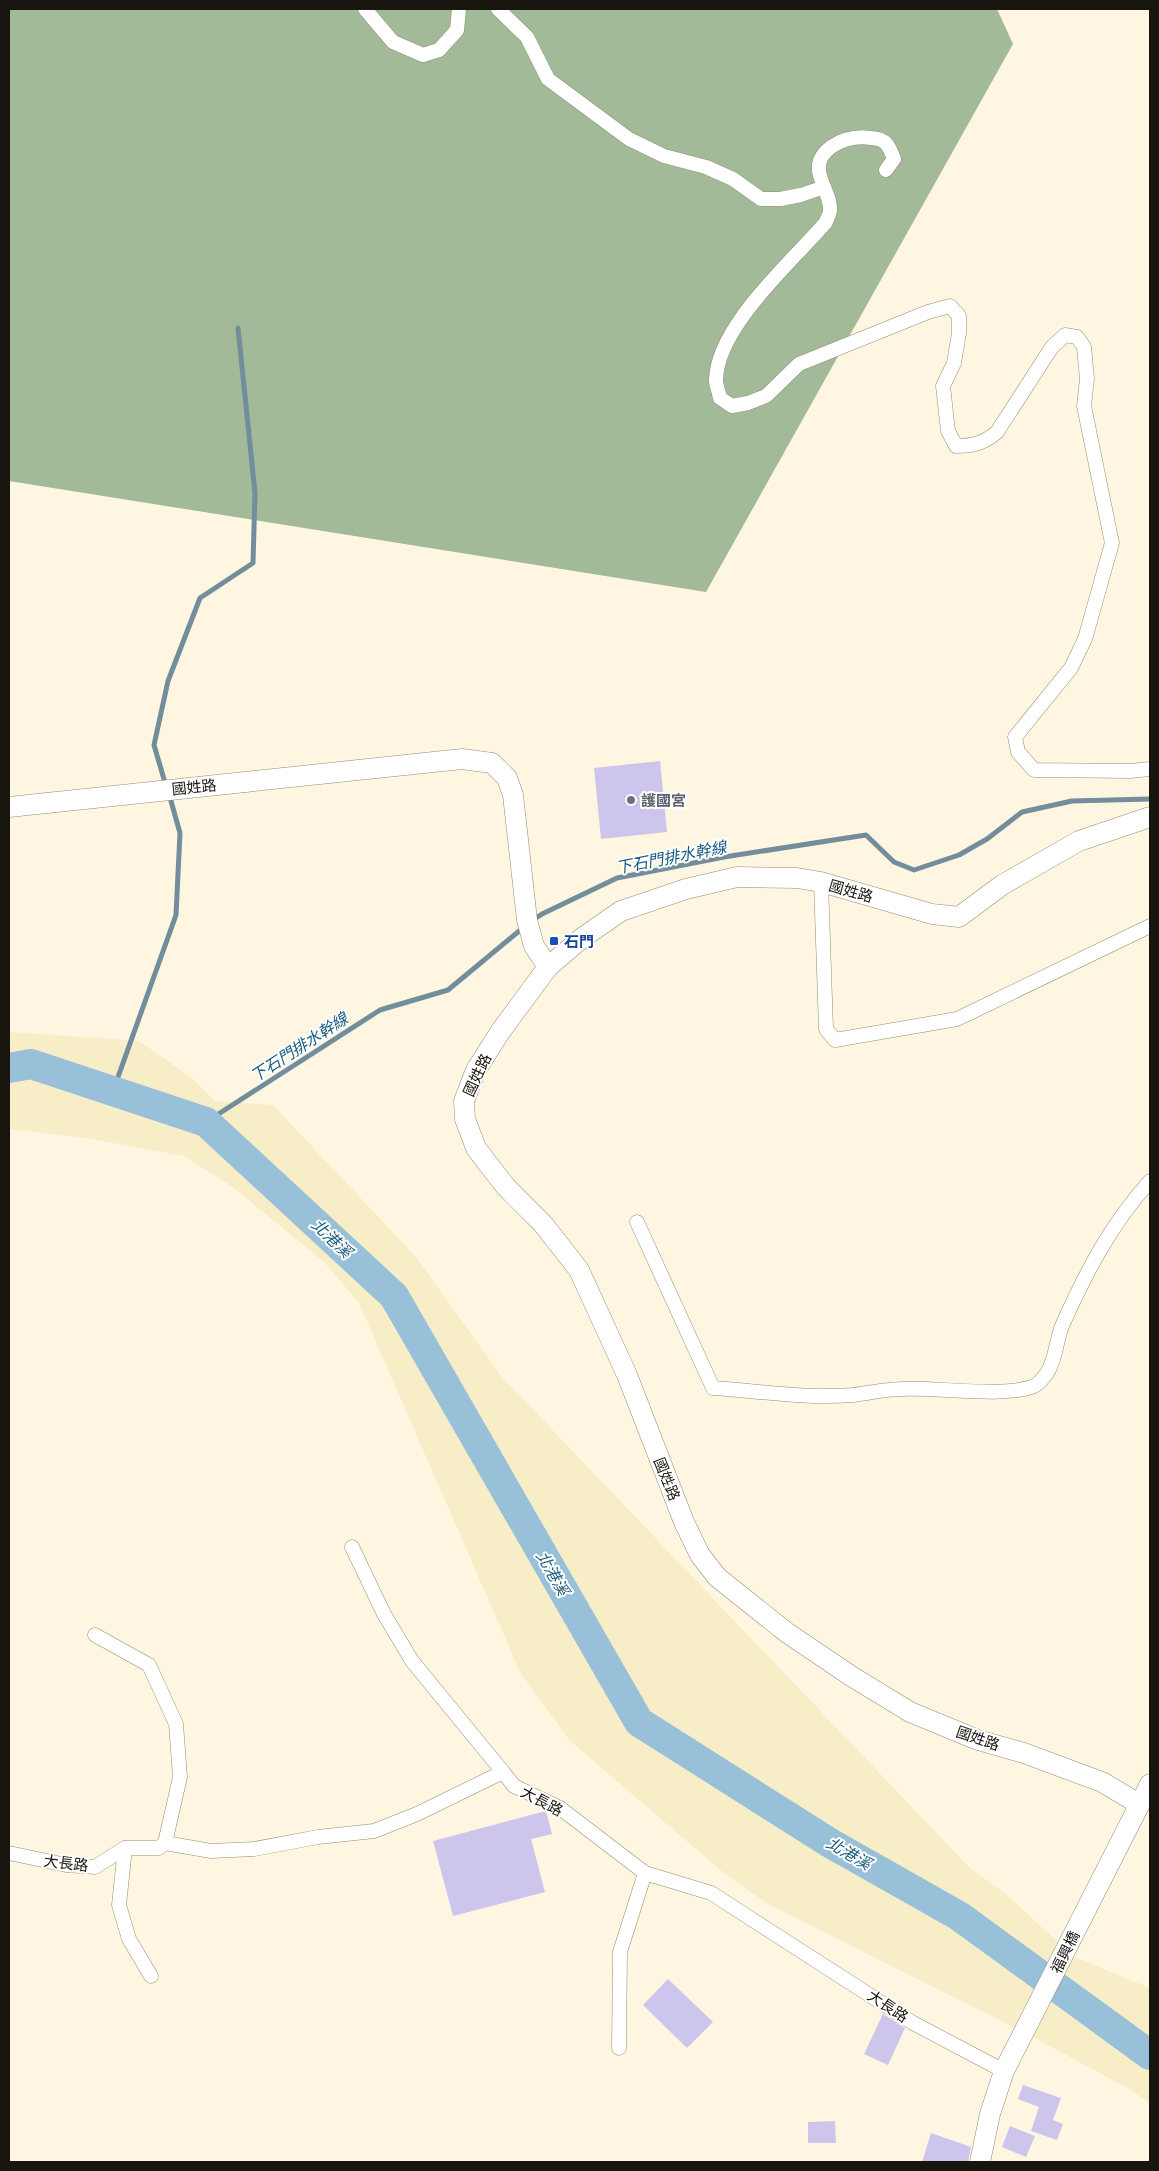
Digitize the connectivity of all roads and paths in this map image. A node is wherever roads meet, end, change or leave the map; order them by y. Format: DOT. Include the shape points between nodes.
graph roads {
  1 [pos="366,9"];
  2 [pos="458,9"];
  3 [pos="498,9"];
  4 [pos="886,170"];
  5 [pos="824,187"];
  6 [pos="1150,769"];
  7 [pos="9,806"];
  8 [pos="1150,817"];
  9 [pos="821,882"];
  10 [pos="1150,926"];
  11 [pos="548,967"];
  12 [pos="1150,1182"];
  13 [pos="637,1222"];
  14 [pos="352,1547"];
  15 [pos="95,1635"];
  16 [pos="503,1772"];
  17 [pos="1150,1784"];
  18 [pos="1139,1804"];
  19 [pos="165,1843"];
  20 [pos="125,1848"];
  21 [pos="9,1854"];
  22 [pos="645,1873"];
  23 [pos="151,1976"];
  24 [pos="619,2048"];
  25 [pos="1004,2071"];
  26 [pos="980,2162"];
  1 -- 2 [label="street" via="393,42 423,55 440,50 456,30"];
  3 -- 5 [label="street" via="527,37 548,79 629,138 664,156 706,167 733,179 761,199 780,200"];
  4 -- 5 [label="street" via="894,159 888,143 882,138 840,140 822,153 818,168"];
  5 -- 6 [label="street" via="830,210 826,222 755,299 732,330 723,349 715,382 720,398 732,406 766,396 799,364 950,306 958,316 959,333 954,363 943,386 944,414 956,446 971,446 985,442 998,432 1052,347 1065,335 1077,337 1084,347 1087,379 1084,406 1112,544 1085,639 1071,668 1015,737 1018,752 1034,770 1111,772"];
  7 -- 11 [label="street, 國姓路" via="397,765 462,760 492,763 507,778 513,795 527,920 534,946"];
  8 -- 9 [label="street, 國姓路" via="1079,841 1002,885 959,917 932,914"];
  9 -- 10 [label="street" via="826,1029 835,1040 957,1019"];
  9 -- 11 [label="street, 國姓路" via="798,878 737,877 686,889 621,911"];
  11 -- 18 [label="street, 國姓路" via="476,1070 464,1101 465,1119 481,1154 506,1187 544,1224 579,1270 700,1554 717,1577 786,1632 910,1712 978,1740 1102,1782"];
  12 -- 13 [label="street" via="1102,1245 1081,1282 1059,1334 1047,1374 1036,1386 1023,1389 902,1389 853,1395 713,1388"];
  14 -- 16 [label="street, 大長路" via="384,1614 412,1661"];
  15 -- 19 [label="street" via="149,1665 176,1724 180,1777"];
  16 -- 19 [label="street" via="374,1831 211,1851"];
  16 -- 22 [label="street, 大長路" via="514,1786 560,1808"];
  17 -- 18 [label="street"];
  18 -- 25 [label="street, 福興橋"];
  19 -- 20 [label="street" via="159,1848"];
  20 -- 21 [label="street, 大長路" via="95,1867"];
  20 -- 23 [label="street" via="119,1905 129,1939"];
  22 -- 24 [label="street" via="620,1952"];
  22 -- 25 [label="street, 大長路" via="711,1893 913,2023"];
  25 -- 26 [label="street" via="990,2114"];
}
